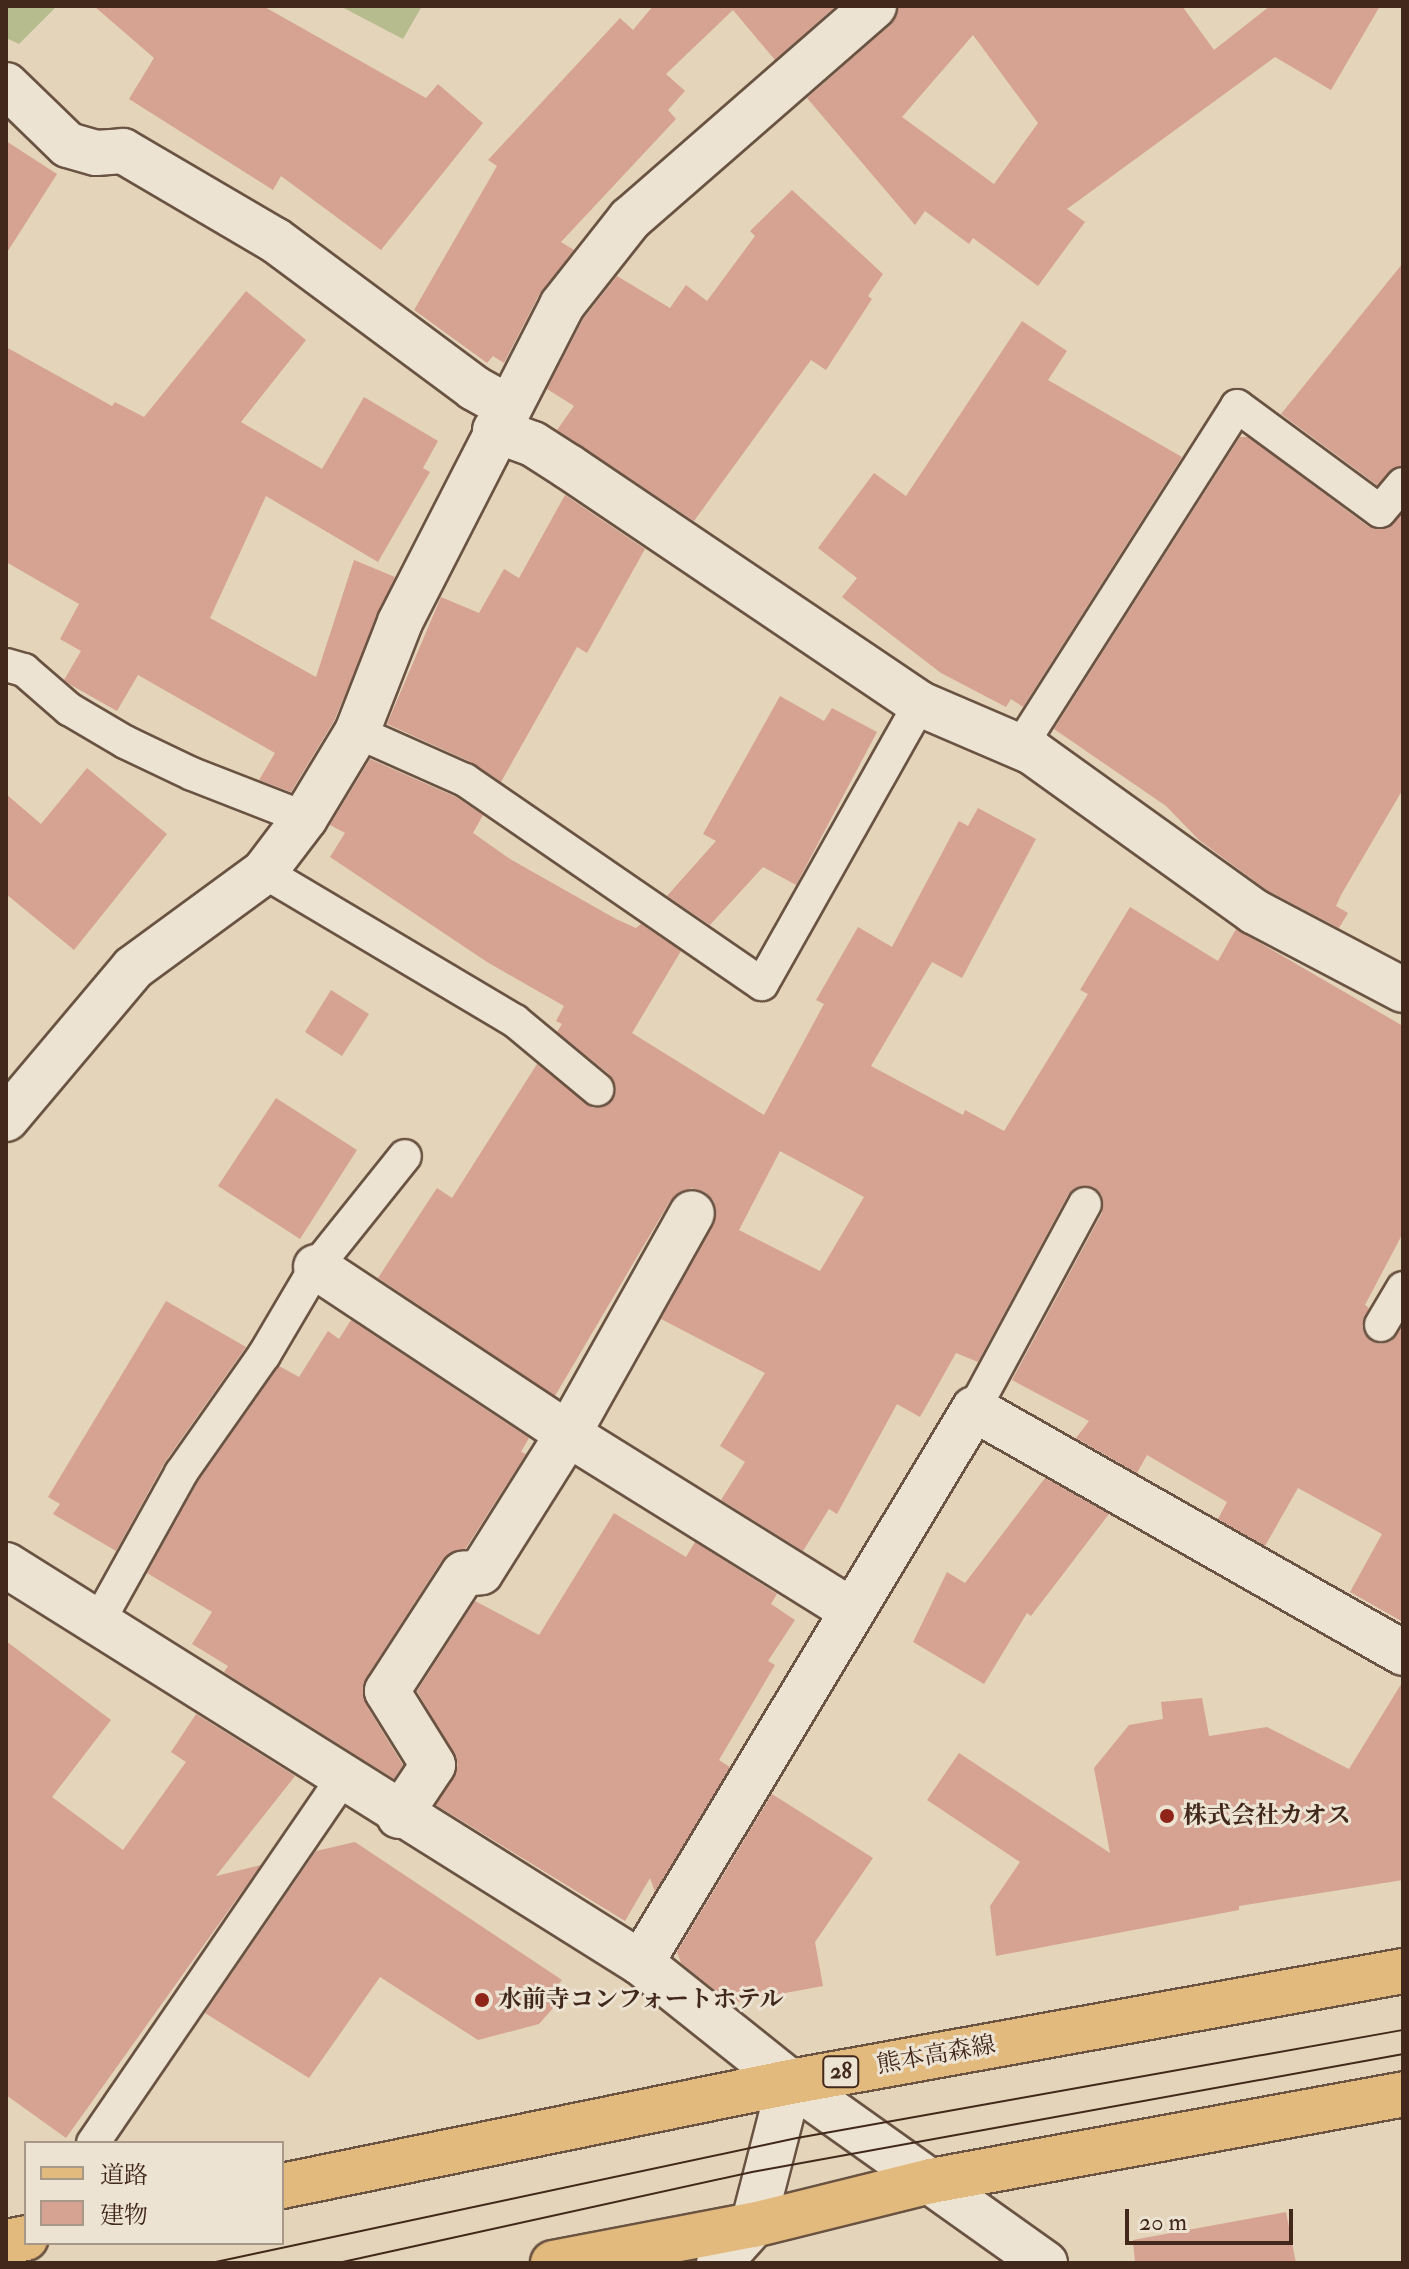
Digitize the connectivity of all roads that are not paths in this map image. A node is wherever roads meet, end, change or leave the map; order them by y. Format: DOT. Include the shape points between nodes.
graph roads {
  1 [pos="874,6"];
  2 [pos="6,85"];
  3 [pos="501,418"];
  4 [pos="1403,484"];
  5 [pos="6,665"];
  6 [pos="920,704"];
  7 [pos="357,732"];
  8 [pos="1020,747"];
  9 [pos="305,818"];
  10 [pos="264,872"];
  11 [pos="1403,990"];
  12 [pos="597,1089"];
  13 [pos="6,1119"];
  14 [pos="405,1156"];
  15 [pos="1085,1204"];
  16 [pos="692,1213"];
  17 [pos="316,1267"];
  18 [pos="1403,1288"];
  19 [pos="1381,1325"];
  20 [pos="974,1409"];
  21 [pos="568,1434"];
  22 [pos="6,1565"];
  23 [pos="851,1610"];
  24 [pos="96,1626"];
  25 [pos="1403,1653"];
  26 [pos="342,1780"];
  27 [pos="399,1816"];
  28 [pos="641,1963"];
  29 [pos="1403,1971"];
  30 [pos="790,2082"];
  31 [pos="1403,2094"];
  32 [pos="94,2141"];
  33 [pos="931,2181"];
  34 [pos="284,2186"];
  35 [pos="753,2225"];
  36 [pos="553,2263"];
  37 [pos="719,2263"];
  38 [pos="1045,2263"];
  1 -- 3 [label="street" via="630,219 562,305"];
  2 -- 3 [label="street" via="68,145 96,153 123,151 275,240 474,388"];
  3 -- 6 [label="street"];
  3 -- 7 [label="street" via="400,622"];
  4 -- 8 [label="lane" via="1380,511 1237,406"];
  5 -- 9 [label="lane" via="24,670 69,709 125,742"];
  6 -- 7 [label="lane" via="762,984 465,780"];
  6 -- 8 [label="street"];
  7 -- 9 [label="street"];
  8 -- 11 [label="street" via="1102,799 1255,912"];
  9 -- 10 [label="street"];
  10 -- 12 [label="lane" via="515,1021"];
  10 -- 13 [label="street" via="133,968"];
  14 -- 17 [label="lane"];
  15 -- 20 [label="lane"];
  16 -- 21 [label="street"];
  17 -- 21 [label="street"];
  17 -- 24 [label="lane" via="264,1355 181,1473"];
  18 -- 19 [label="lane"];
  20 -- 23 [label="street"];
  20 -- 25 [label="street"];
  21 -- 23 [label="street"];
  21 -- 27 [label="street" via="481,1572 463,1574 387,1691 433,1765"];
  22 -- 24 [label="street"];
  23 -- 28 [label="street"];
  24 -- 26 [label="street"];
  26 -- 27 [label="street"];
  26 -- 32 [label="lane"];
  27 -- 28 [label="street"];
  28 -- 30 [label="street"];
  29 -- 30 [label="main road, 熊本高森線 / 28"];
  30 -- 33 [label="street"];
  30 -- 34 [label="main road, 熊本高森線 / 28"];
  30 -- 35 [label="street"];
  31 -- 33 [label="main road"];
  33 -- 35 [label="main road"];
  33 -- 38 [label="street"];
  35 -- 36 [label="main road"];
  35 -- 37 [label="street"];
}
